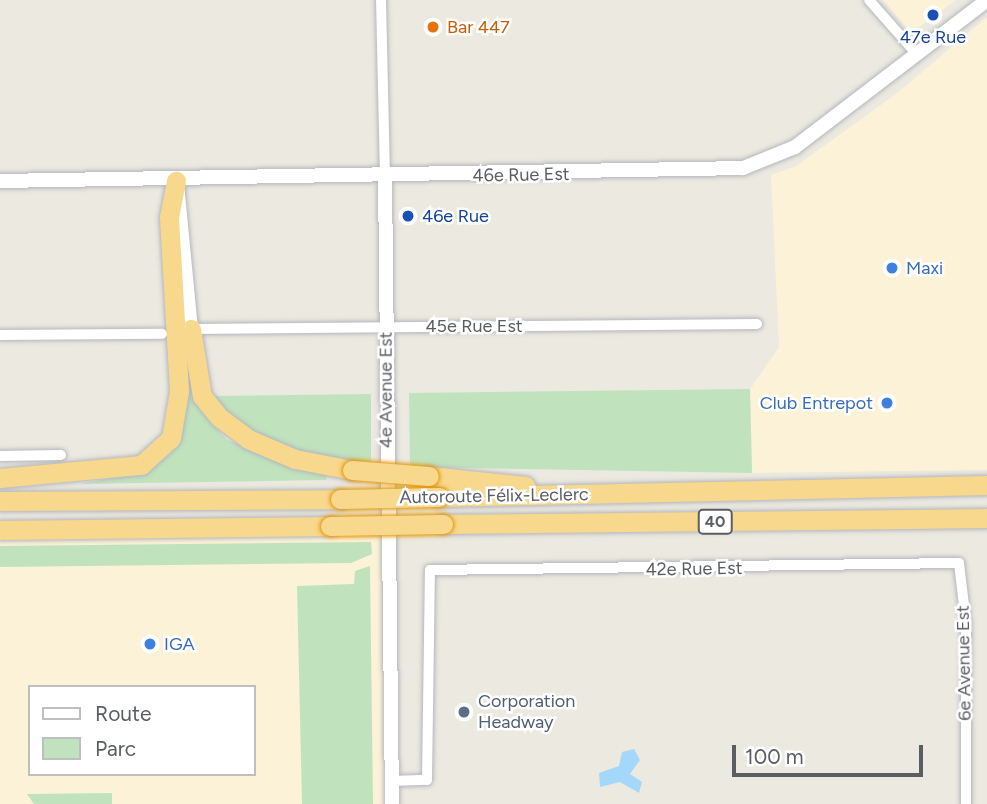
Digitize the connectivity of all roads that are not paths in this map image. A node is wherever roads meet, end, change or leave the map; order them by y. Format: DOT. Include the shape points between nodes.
graph roads {
  1 [pos="381,0"];
  2 [pos="869,0"];
  3 [pos="987,0"];
  4 [pos="914,51"];
  5 [pos="385,177"];
  6 [pos="0,181"];
  7 [pos="176,181"];
  8 [pos="757,324"];
  9 [pos="386,326"];
  10 [pos="191,329"];
  11 [pos="162,334"];
  12 [pos="0,335"];
  13 [pos="0,450"];
  14 [pos="61,455"];
  15 [pos="0,456"];
  16 [pos="0,478"];
  17 [pos="987,485"];
  18 [pos="568,494"];
  19 [pos="0,501"];
  20 [pos="987,518"];
  21 [pos="0,530"];
  22 [pos="959,564"];
  23 [pos="391,781"];
  24 [pos="392,804"];
  25 [pos="966,804"];
  1 -- 5 [label="street, 4e Avenue Est"];
  2 -- 4 [label="street"];
  3 -- 4 [label="street, 46e Rue Est"];
  4 -- 5 [label="street, 46e Rue Est" via="795,147 743,168"];
  5 -- 7 [label="street, 46e Rue Est"];
  5 -- 9 [label="street, 4e Avenue Est"];
  6 -- 7 [label="street, 46e Rue Est"];
  7 -- 10 [label="street" via="184,212"];
  7 -- 16 [label="highway" via="169,217 179,391 171,438 141,466"];
  8 -- 9 [label="street, 45e Rue Est"];
  9 -- 10 [label="street, 45e Rue Est"];
  9 -- 23 [label="street, 4e Avenue Est"];
  10 -- 18 [label="highway, bridge" via="202,396 248,439 295,459 352,470 429,475"];
  11 -- 12 [label="street"];
  13 -- 15 [label="street"];
  14 -- 15 [label="street"];
  17 -- 18 [label="highway, Autoroute Félix-Leclerc / 40"];
  18 -- 19 [label="highway, Autoroute Félix-Leclerc / 40, bridge"];
  20 -- 21 [label="highway, Autoroute Félix-Leclerc / 40, bridge"];
  22 -- 23 [label="street, 42e Rue Est" via="430,570 427,780"];
  22 -- 25 [label="street, 6e Avenue Est" via="966,623"];
  23 -- 24 [label="street, 4e Avenue Est"];
}
